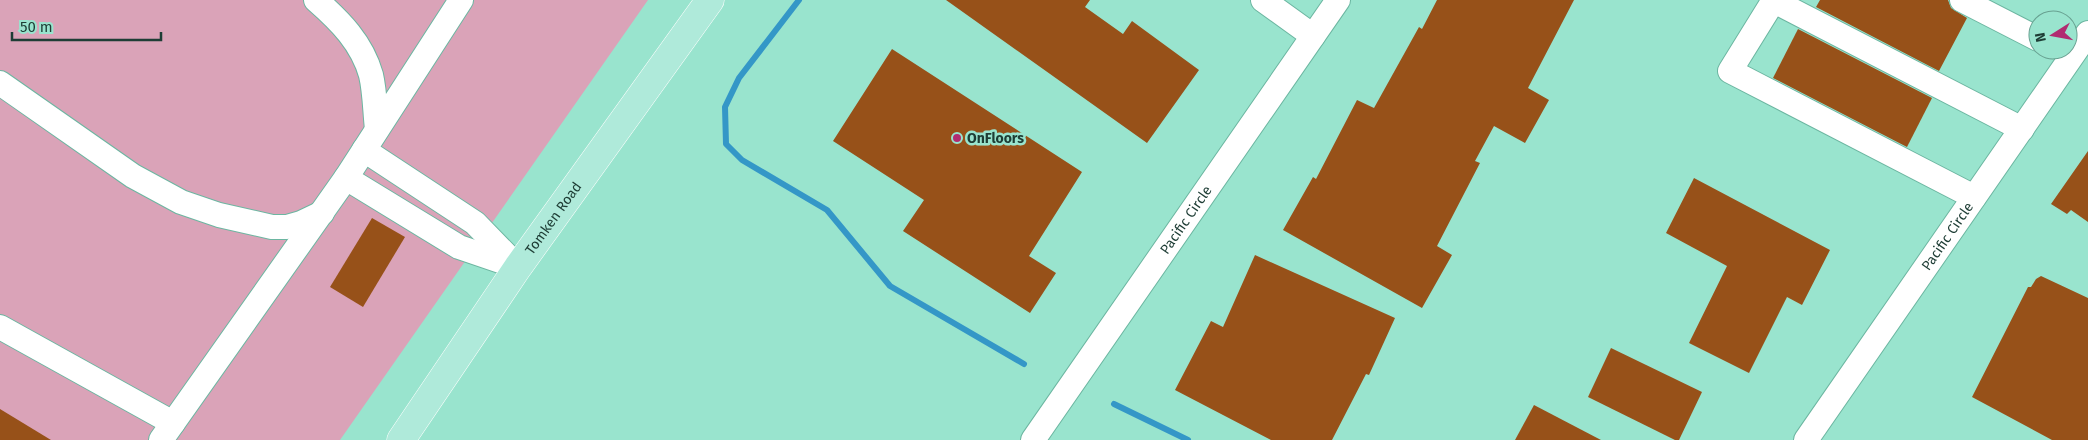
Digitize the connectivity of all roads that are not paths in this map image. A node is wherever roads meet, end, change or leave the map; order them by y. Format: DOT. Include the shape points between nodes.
graph roads {
  1 [pos="316,0"];
  2 [pos="461,0"];
  3 [pos="710,0"];
  4 [pos="1263,0"];
  5 [pos="1338,0"];
  6 [pos="1774,0"];
  7 [pos="1962,0"];
  8 [pos="2028,34"];
  9 [pos="2088,34"];
  10 [pos="1313,36"];
  11 [pos="2078,42"];
  12 [pos="2061,60"];
  13 [pos="0,83"];
  14 [pos="377,129"];
  15 [pos="2022,129"];
  16 [pos="364,150"];
  17 [pos="346,178"];
  18 [pos="1974,197"];
  19 [pos="322,213"];
  20 [pos="518,267"];
  21 [pos="0,328"];
  22 [pos="167,431"];
  23 [pos="400,440"];
  24 [pos="1033,440"];
  25 [pos="1806,440"];
  1 -- 14 [label="street" via="340,21 357,45 371,75"];
  2 -- 14 [label="street"];
  3 -- 20 [label="main road, Tomken Road"];
  4 -- 10 [label="street"];
  5 -- 10 [label="street, Pacific Circle"];
  6 -- 15 [label="street"];
  6 -- 18 [label="street" via="1730,71"];
  7 -- 8 [label="street"];
  9 -- 11 [label="street, Pacific Circle"];
  10 -- 24 [label="street, Pacific Circle"];
  12 -- 15 [label="street, Pacific Circle"];
  13 -- 19 [label="street" via="133,176 181,202 272,227 287,227"];
  14 -- 16 [label="street"];
  15 -- 18 [label="street, Pacific Circle"];
  16 -- 17 [label="street"];
  16 -- 20 [label="street" via="475,223"];
  17 -- 19 [label="street"];
  17 -- 20 [label="street" via="459,247"];
  18 -- 25 [label="street, Pacific Circle"];
  19 -- 22 [label="street"];
  20 -- 23 [label="main road, Tomken Road"];
  21 -- 22 [label="street"];
}
